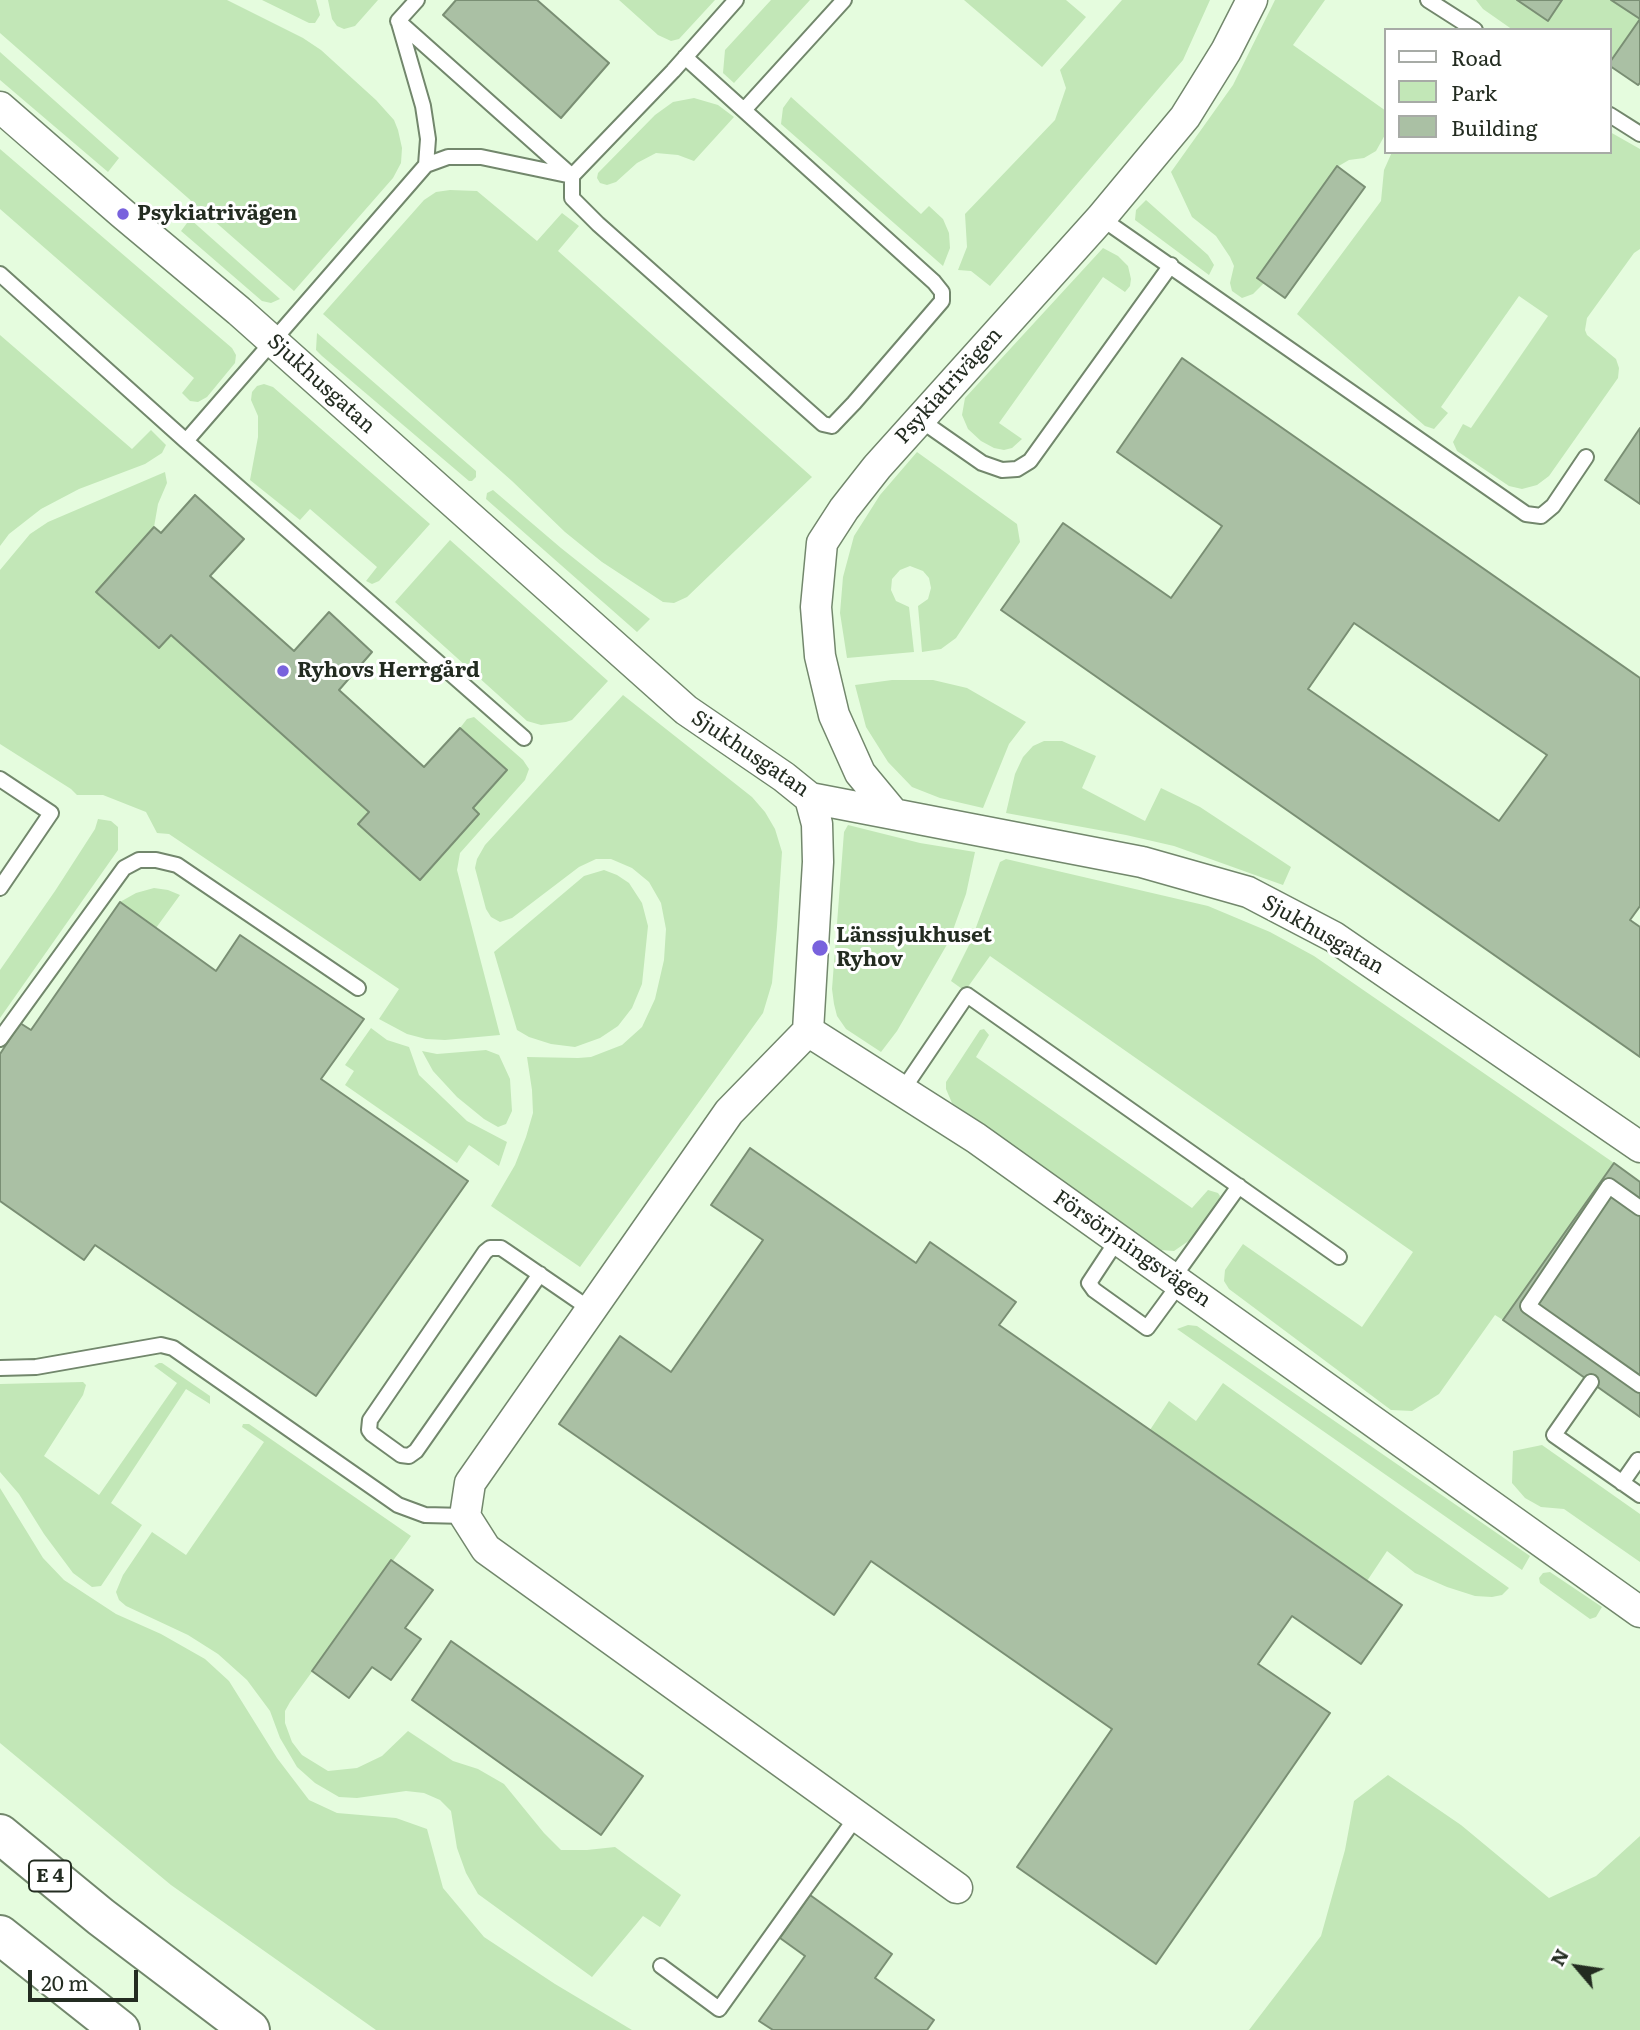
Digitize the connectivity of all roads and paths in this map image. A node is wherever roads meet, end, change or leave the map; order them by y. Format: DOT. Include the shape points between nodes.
graph roads {
  1 [pos="417,0"];
  2 [pos="736,0"];
  3 [pos="844,0"];
  4 [pos="1252,0"];
  5 [pos="1428,0"];
  6 [pos="398,21"];
  7 [pos="1472,28"];
  8 [pos="685,57"];
  9 [pos="0,107"];
  10 [pos="744,110"];
  11 [pos="1612,116"];
  12 [pos="1640,134"];
  13 [pos="426,165"];
  14 [pos="572,176"];
  15 [pos="1101,218"];
  16 [pos="1171,265"];
  17 [pos="0,274"];
  18 [pos="273,341"];
  19 [pos="919,419"];
  20 [pos="186,441"];
  21 [pos="1586,457"];
  22 [pos="524,738"];
  23 [pos="0,779"];
  24 [pos="810,798"];
  25 [pos="894,814"];
  26 [pos="0,888"];
  27 [pos="358,988"];
  28 [pos="808,1031"];
  29 [pos="0,1039"];
  30 [pos="902,1091"];
  31 [pos="1638,1143"];
  32 [pos="1240,1186"];
  33 [pos="1640,1208"];
  34 [pos="1118,1239"];
  35 [pos="1339,1256"];
  36 [pos="540,1274"];
  37 [pos="1176,1280"];
  38 [pos="590,1309"];
  39 [pos="0,1368"];
  40 [pos="1591,1382"];
  41 [pos="1640,1385"];
  42 [pos="1639,1460"];
  43 [pos="1622,1483"];
  44 [pos="1640,1495"];
  45 [pos="465,1516"];
  46 [pos="1640,1612"];
  47 [pos="856,1816"];
  48 [pos="0,1834"];
  49 [pos="957,1888"];
  50 [pos="0,1935"];
  51 [pos="661,1966"];
  52 [pos="120,2030"];
  53 [pos="250,2030"];
  1 -- 6 [label="lane"];
  2 -- 8 [label="lane"];
  3 -- 10 [label="lane"];
  4 -- 15 [label="street, Psykiatrivägen" via="1185,117"];
  5 -- 7 [label="lane"];
  6 -- 13 [label="lane" via="423,106"];
  6 -- 14 [label="lane"];
  8 -- 10 [label="lane"];
  8 -- 14 [label="lane"];
  9 -- 18 [label="street, Sjukhusgatan"];
  10 -- 14 [label="lane" via="942,292 942,301 832,426 823,424 598,224 572,198"];
  11 -- 12 [label="lane"];
  13 -- 14 [label="lane" via="448,157 481,157"];
  13 -- 18 [label="lane"];
  15 -- 16 [label="lane"];
  15 -- 19 [label="street, Psykiatrivägen"];
  16 -- 19 [label="lane" via="1030,461 1017,469 1002,470 982,463"];
  16 -- 21 [label="lane" via="1525,514 1541,516 1553,506"];
  17 -- 20 [label="lane"];
  18 -- 20 [label="lane"];
  18 -- 24 [label="street, Sjukhusgatan" via="686,710"];
  19 -- 25 [label="street, Psykiatrivägen" via="844,509 822,543 816,607 820,656 834,716 860,773"];
  20 -- 22 [label="lane"];
  23 -- 26 [label="lane" via="51,813"];
  24 -- 25 [label="street, Sjukhusgatan"];
  24 -- 28 [label="street" via="817,824 818,862"];
  25 -- 31 [label="street, Sjukhusgatan" via="1142,862 1248,892 1334,937"];
  27 -- 29 [label="lane" via="177,865 139,860 124,868"];
  28 -- 30 [label="street, Försörjningsvägen"];
  28 -- 38 [label="street" via="729,1111"];
  30 -- 32 [label="lane" via="967,995"];
  30 -- 34 [label="street, Försörjningsvägen"];
  32 -- 35 [label="lane"];
  32 -- 37 [label="lane"];
  33 -- 41 [label="lane" via="1609,1186 1528,1306"];
  34 -- 37 [label="street, Försörjningsvägen"];
  34 -- 37 [label="lane" via="1090,1283 1147,1328"];
  36 -- 36 [label="lane" via="501,1248 485,1251 370,1420 372,1434 401,1455 416,1451"];
  36 -- 38 [label="lane"];
  37 -- 46 [label="street, Försörjningsvägen"];
  38 -- 45 [label="street" via="470,1483"];
  39 -- 45 [label="lane" via="36,1367 161,1345 173,1348 398,1506 425,1516"];
  40 -- 43 [label="lane" via="1554,1435"];
  42 -- 43 [label="lane"];
  43 -- 44 [label="lane"];
  45 -- 47 [label="street" via="486,1549"];
  47 -- 49 [label="street"];
  47 -- 51 [label="lane" via="719,2009"];
  48 -- 53 [label="highway, E 4"];
  50 -- 52 [label="highway"];
}
